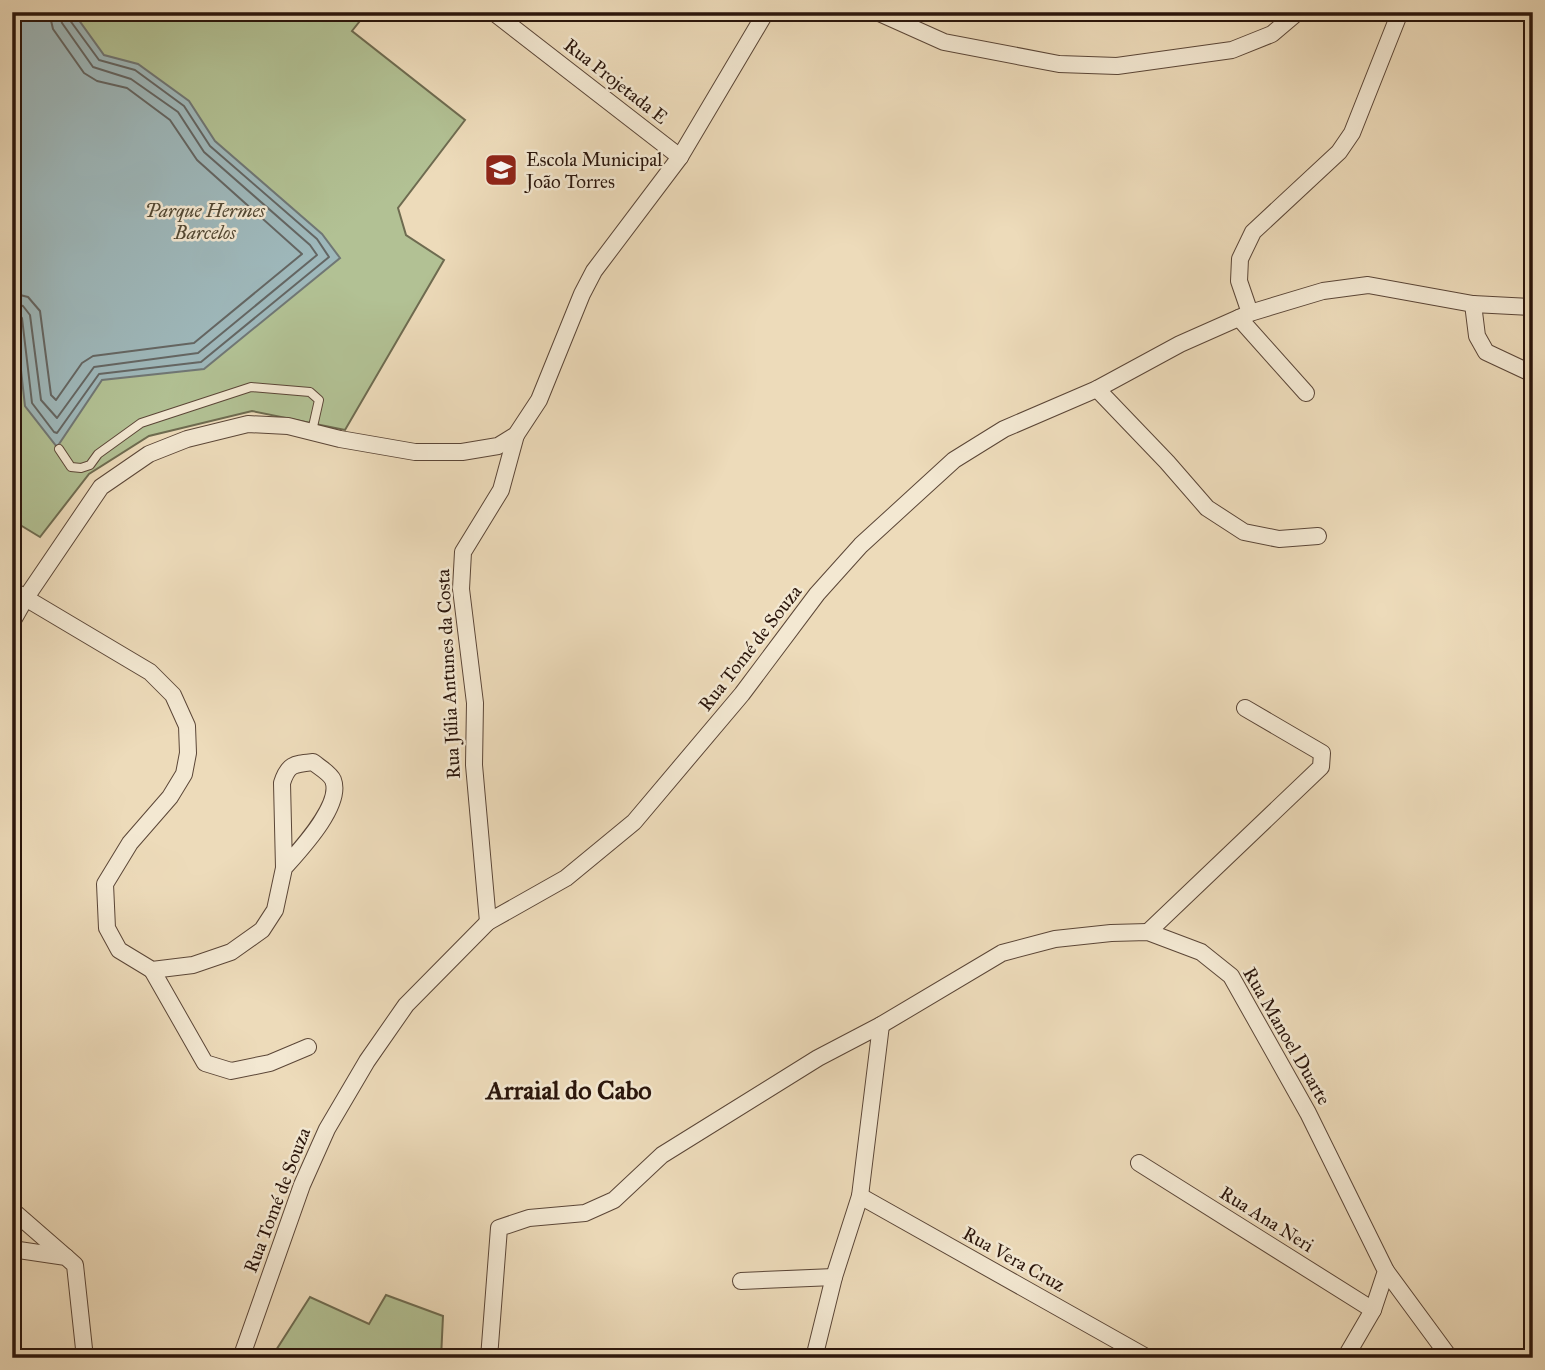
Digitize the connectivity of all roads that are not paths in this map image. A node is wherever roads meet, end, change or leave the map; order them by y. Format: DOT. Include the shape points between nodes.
graph roads {
  1 [pos="493,12"];
  2 [pos="766,12"];
  3 [pos="877,12"];
  4 [pos="1298,12"];
  5 [pos="1400,12"];
  6 [pos="680,158"];
  7 [pos="1473,304"];
  8 [pos="1533,307"];
  9 [pos="1245,315"];
  10 [pos="1533,374"];
  11 [pos="1097,389"];
  12 [pos="1306,393"];
  13 [pos="312,432"];
  14 [pos="516,435"];
  15 [pos="59,449"];
  16 [pos="1318,536"];
  17 [pos="19,595"];
  18 [pos="12,622"];
  19 [pos="1245,708"];
  20 [pos="284,868"];
  21 [pos="488,922"];
  22 [pos="1149,932"];
  23 [pos="152,970"];
  24 [pos="881,1025"];
  25 [pos="308,1047"];
  26 [pos="1139,1163"];
  27 [pos="860,1196"];
  28 [pos="12,1210"];
  29 [pos="12,1249"];
  30 [pos="66,1257"];
  31 [pos="1386,1271"];
  32 [pos="834,1278"];
  33 [pos="741,1281"];
  34 [pos="1373,1310"];
  35 [pos="1126,1353"];
  36 [pos="85,1358"];
  37 [pos="241,1358"];
  38 [pos="489,1358"];
  39 [pos="814,1358"];
  40 [pos="1148,1358"];
  41 [pos="1345,1358"];
  42 [pos="1450,1358"];
  1 -- 6 [label="street, Rua Projetada E"];
  2 -- 6 [label="street"];
  3 -- 4 [label="street" via="944,42 1059,64 1117,66 1232,50 1272,34"];
  5 -- 9 [label="street" via="1352,133 1339,152 1253,232 1240,259"];
  6 -- 14 [label="street" via="594,271 539,400"];
  7 -- 8 [label="street, Rua Tomé de Souza"];
  7 -- 9 [label="street, Rua Tomé de Souza" via="1368,285 1323,291"];
  7 -- 10 [label="street" via="1476,336 1486,352"];
  9 -- 11 [label="street, Rua Tomé de Souza"];
  9 -- 12 [label="street"];
  11 -- 16 [label="street" via="1207,508 1244,532 1279,539"];
  11 -- 21 [label="street, Rua Tomé de Souza" via="1004,429 954,460 861,545 817,594 742,694 634,822 566,878"];
  13 -- 14 [label="street" via="415,452 486,449"];
  13 -- 15 [label="lane" via="319,400 310,392 251,387 141,423 81,468 71,467"];
  13 -- 17 [label="street" via="248,424 149,454 101,487"];
  14 -- 21 [label="street, Rua Júlia Antunes da Costa" via="501,490 463,552 461,589 475,703 474,765"];
  17 -- 18 [label="street"];
  17 -- 23 [label="street" via="150,672 173,695 187,726 184,774 130,843 106,884 107,928 119,950"];
  19 -- 22 [label="street" via="1322,753 1321,767"];
  20 -- 20 [label="street" via="307,844 330,806 335,788 332,777 313,762 295,764 282,783"];
  20 -- 23 [label="street" via="275,910 262,930 231,952 193,965"];
  21 -- 37 [label="street, Rua Tomé de Souza" via="406,1005 327,1129 302,1185"];
  22 -- 24 [label="street, Rua Manoel Duarte" via="1055,939 1002,953"];
  22 -- 31 [label="street, Rua Manoel Duarte" via="1201,952 1231,976 1308,1113"];
  23 -- 25 [label="street" via="205,1063 231,1072"];
  24 -- 27 [label="street"];
  24 -- 38 [label="street, Rua Manoel Duarte" via="818,1058 662,1155 614,1200 585,1213 530,1218 499,1228"];
  26 -- 34 [label="street, Rua Ana Neri"];
  27 -- 32 [label="street"];
  27 -- 35 [label="street, Rua Vera Cruz"];
  28 -- 30 [label="street"];
  29 -- 30 [label="street"];
  30 -- 36 [label="street" via="77,1270"];
  31 -- 34 [label="street"];
  31 -- 42 [label="street, Rua Manoel Duarte"];
  32 -- 33 [label="street"];
  32 -- 39 [label="street"];
  34 -- 41 [label="street"];
  35 -- 40 [label="street, Rua Vera Cruz"];
}
